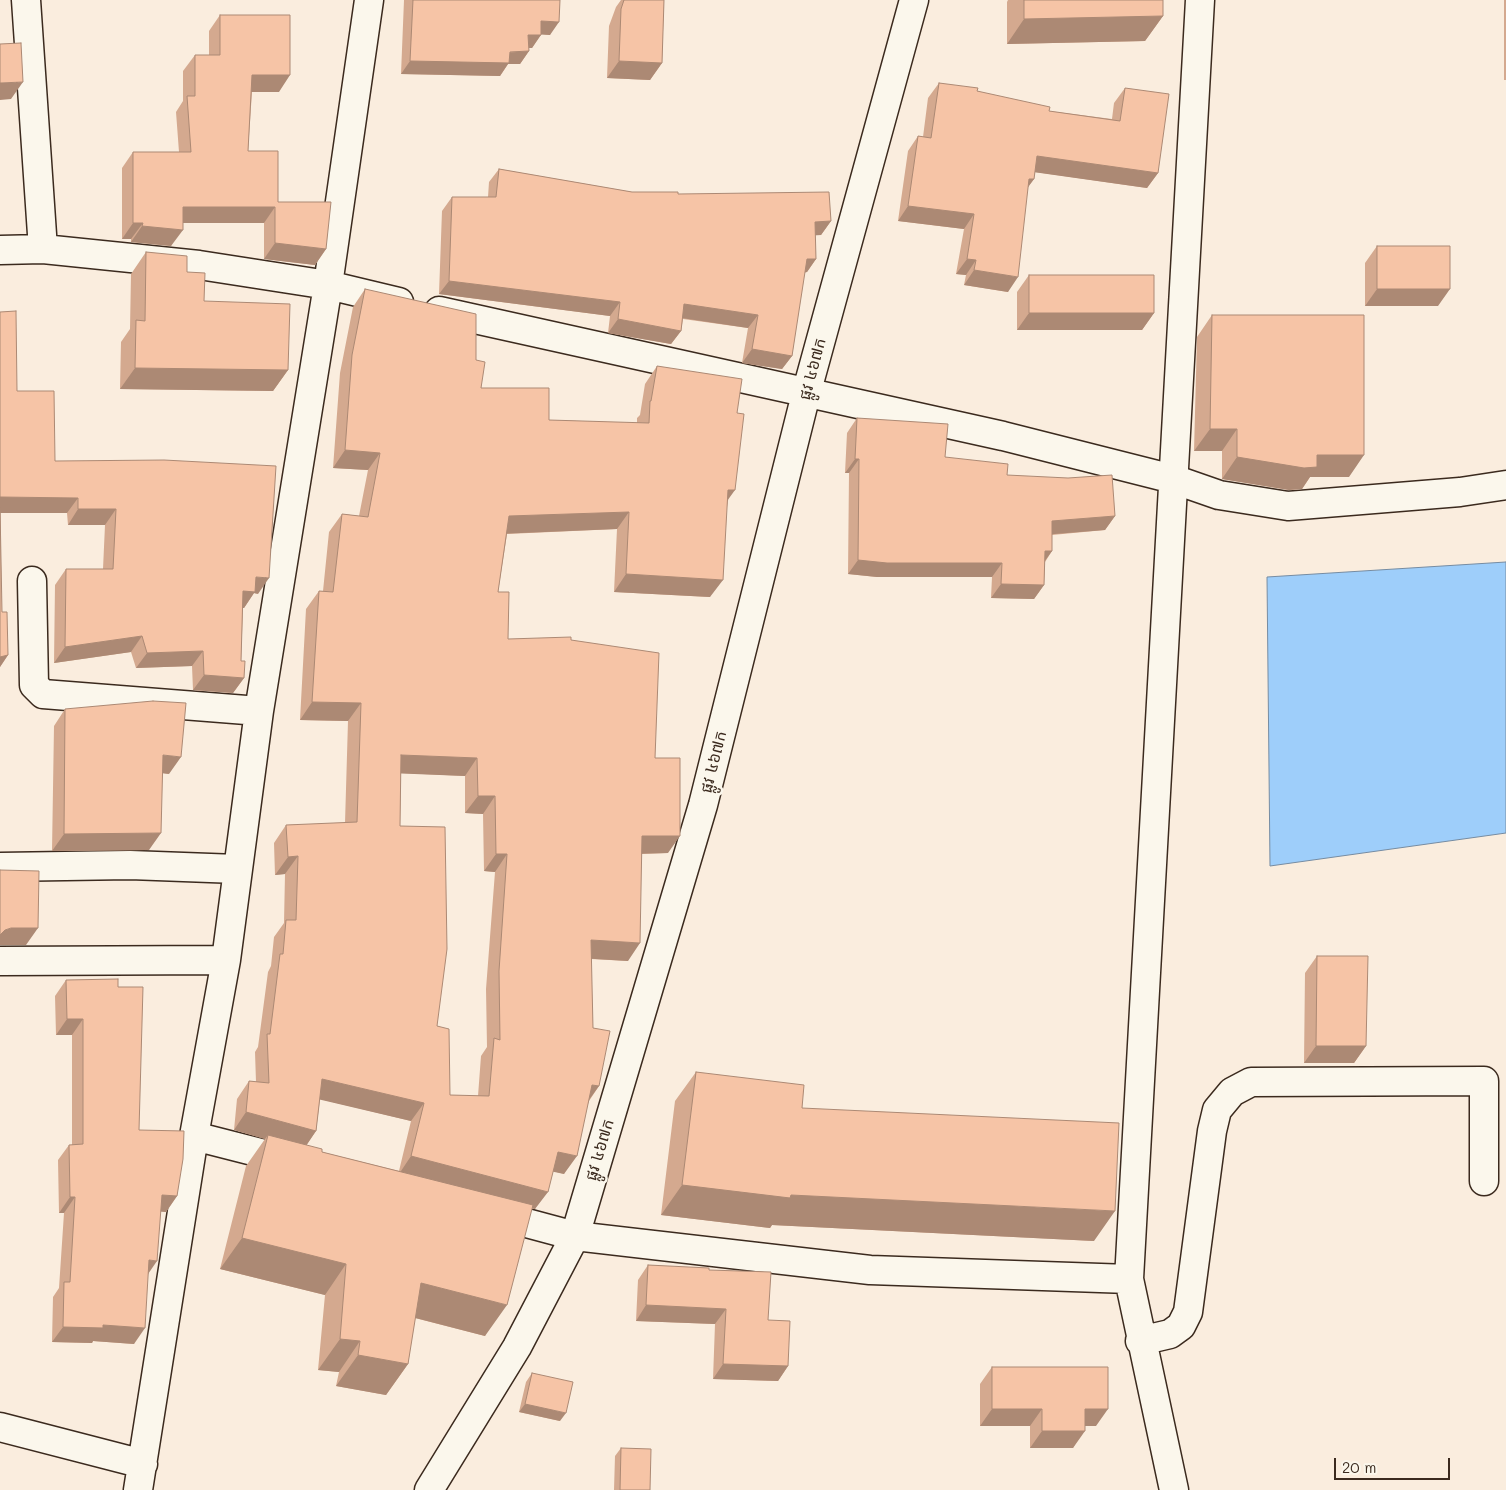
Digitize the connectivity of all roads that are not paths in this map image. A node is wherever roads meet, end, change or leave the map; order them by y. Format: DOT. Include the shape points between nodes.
graph roads {
  1 [pos="26,0"];
  2 [pos="369,0"];
  3 [pos="914,0"];
  4 [pos="1200,0"];
  5 [pos="43,249"];
  6 [pos="0,250"];
  7 [pos="328,285"];
  8 [pos="806,394"];
  9 [pos="1174,479"];
  10 [pos="1506,485"];
  11 [pos="32,581"];
  12 [pos="259,711"];
  13 [pos="0,866"];
  14 [pos="237,869"];
  15 [pos="226,960"];
  16 [pos="0,961"];
  17 [pos="1495,1082"];
  18 [pos="194,1136"];
  19 [pos="318,1168"];
  20 [pos="1484,1181"];
  21 [pos="470,1208"];
  22 [pos="575,1236"];
  23 [pos="1129,1279"];
  24 [pos="1140,1341"];
  25 [pos="0,1428"];
  26 [pos="140,1477"];
  27 [pos="429,1490"];
  28 [pos="1174,1490"];
  1 -- 5 [label="street"];
  2 -- 7 [label="street"];
  3 -- 8 [label="street, ផ្លូវ ៤៦៧ក"];
  4 -- 9 [label="street"];
  5 -- 6 [label="street"];
  5 -- 7 [label="street" via="199,265"];
  7 -- 8 [label="street"];
  7 -- 12 [label="street"];
  8 -- 9 [label="street" via="1003,436"];
  8 -- 22 [label="street, ផ្លូវ ៤៦៧ក" via="703,805"];
  9 -- 10 [label="street" via="1219,495 1288,506 1460,492"];
  9 -- 23 [label="street"];
  11 -- 12 [label="street" via="34,685 43,694"];
  12 -- 14 [label="street"];
  13 -- 14 [label="street" via="130,865"];
  14 -- 15 [label="street"];
  15 -- 16 [label="street"];
  15 -- 18 [label="street"];
  17 -- 20 [label="street"];
  17 -- 24 [label="street" via="1251,1082 1232,1092 1218,1110 1212,1131 1188,1312 1181,1326 1170,1334"];
  18 -- 19 [label="street"];
  18 -- 26 [label="street"];
  21 -- 22 [label="street"];
  22 -- 23 [label="street" via="870,1270"];
  22 -- 27 [label="street, ផ្លូវ ៤៦៧ក" via="517,1347"];
  23 -- 24 [label="street"];
  24 -- 28 [label="street"];
  25 -- 26 [label="street"];
}
